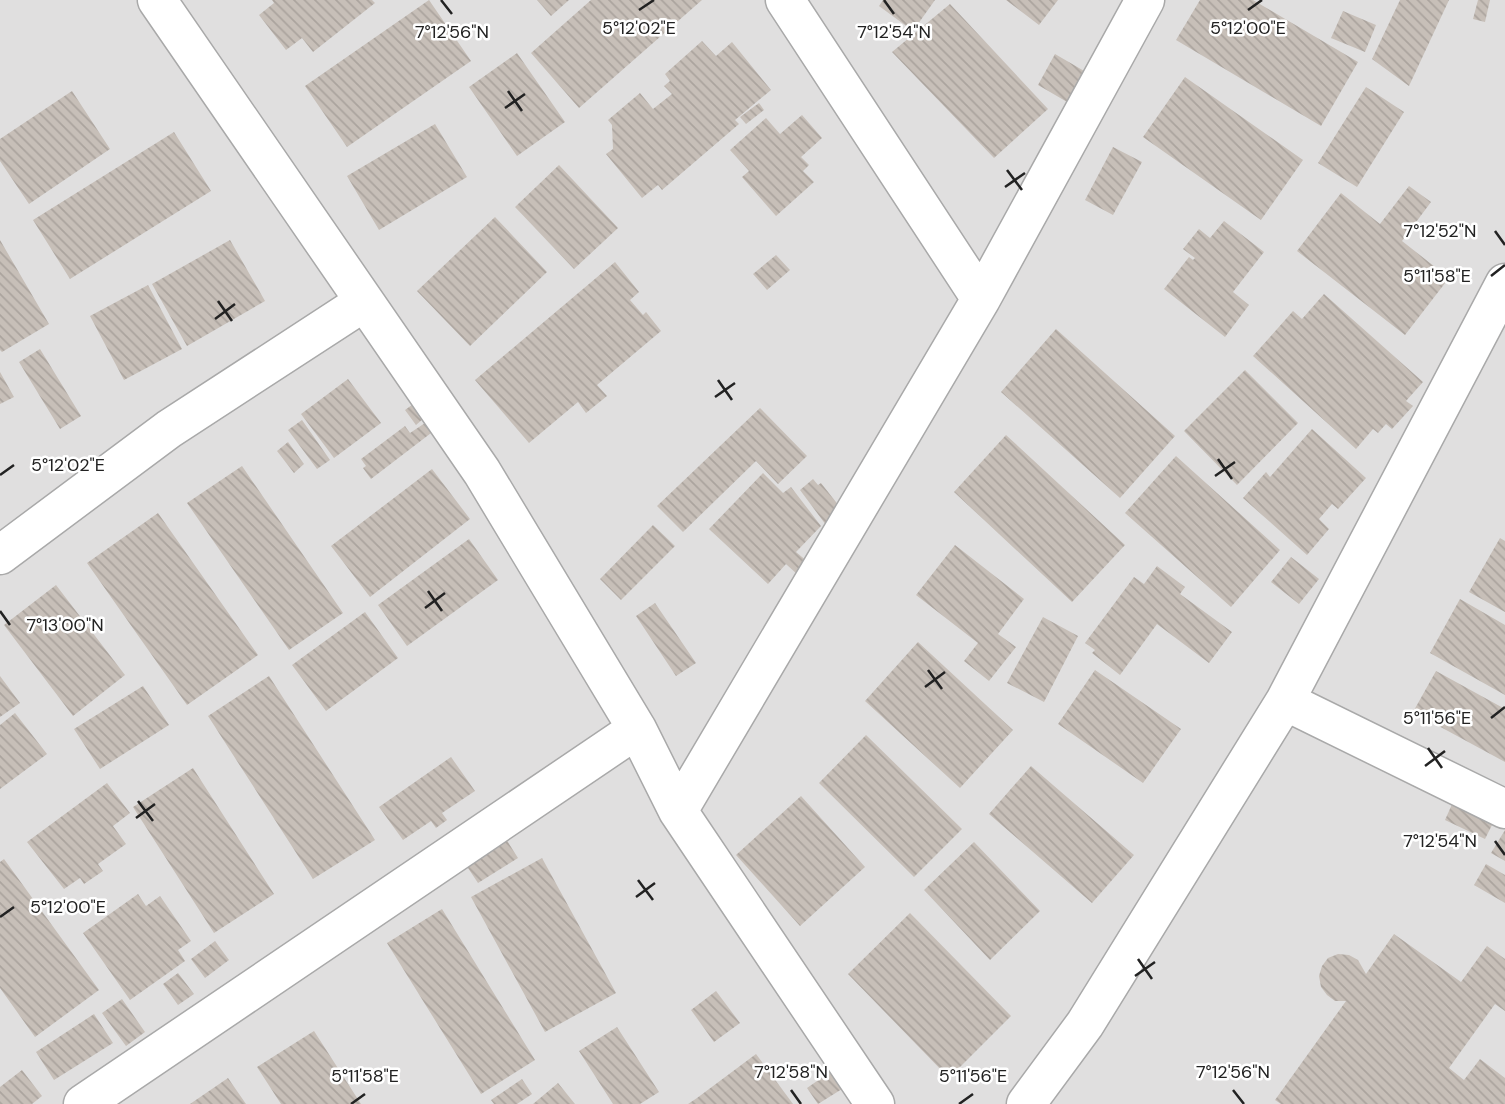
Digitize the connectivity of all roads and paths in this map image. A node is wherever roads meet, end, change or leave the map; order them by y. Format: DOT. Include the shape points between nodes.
graph roads {
  1 [pos="157,0"];
  2 [pos="785,0"];
  3 [pos="1146,0"];
  4 [pos="1505,284"];
  5 [pos="981,299"];
  6 [pos="364,302"];
  7 [pos="0,555"];
  8 [pos="1285,701"];
  9 [pos="637,729"];
  10 [pos="1505,809"];
  11 [pos="678,811"];
  12 [pos="83,1104"];
  13 [pos="875,1104"];
  14 [pos="1026,1104"];
  1 -- 6 [label="street"];
  2 -- 5 [label="street"];
  3 -- 5 [label="street"];
  4 -- 8 [label="street"];
  5 -- 11 [label="street"];
  6 -- 7 [label="street" via="169,429"];
  6 -- 9 [label="street" via="482,472"];
  8 -- 10 [label="street"];
  8 -- 14 [label="street" via="1085,1024"];
  9 -- 11 [label="street"];
  9 -- 12 [label="street"];
  11 -- 13 [label="street"];
}
